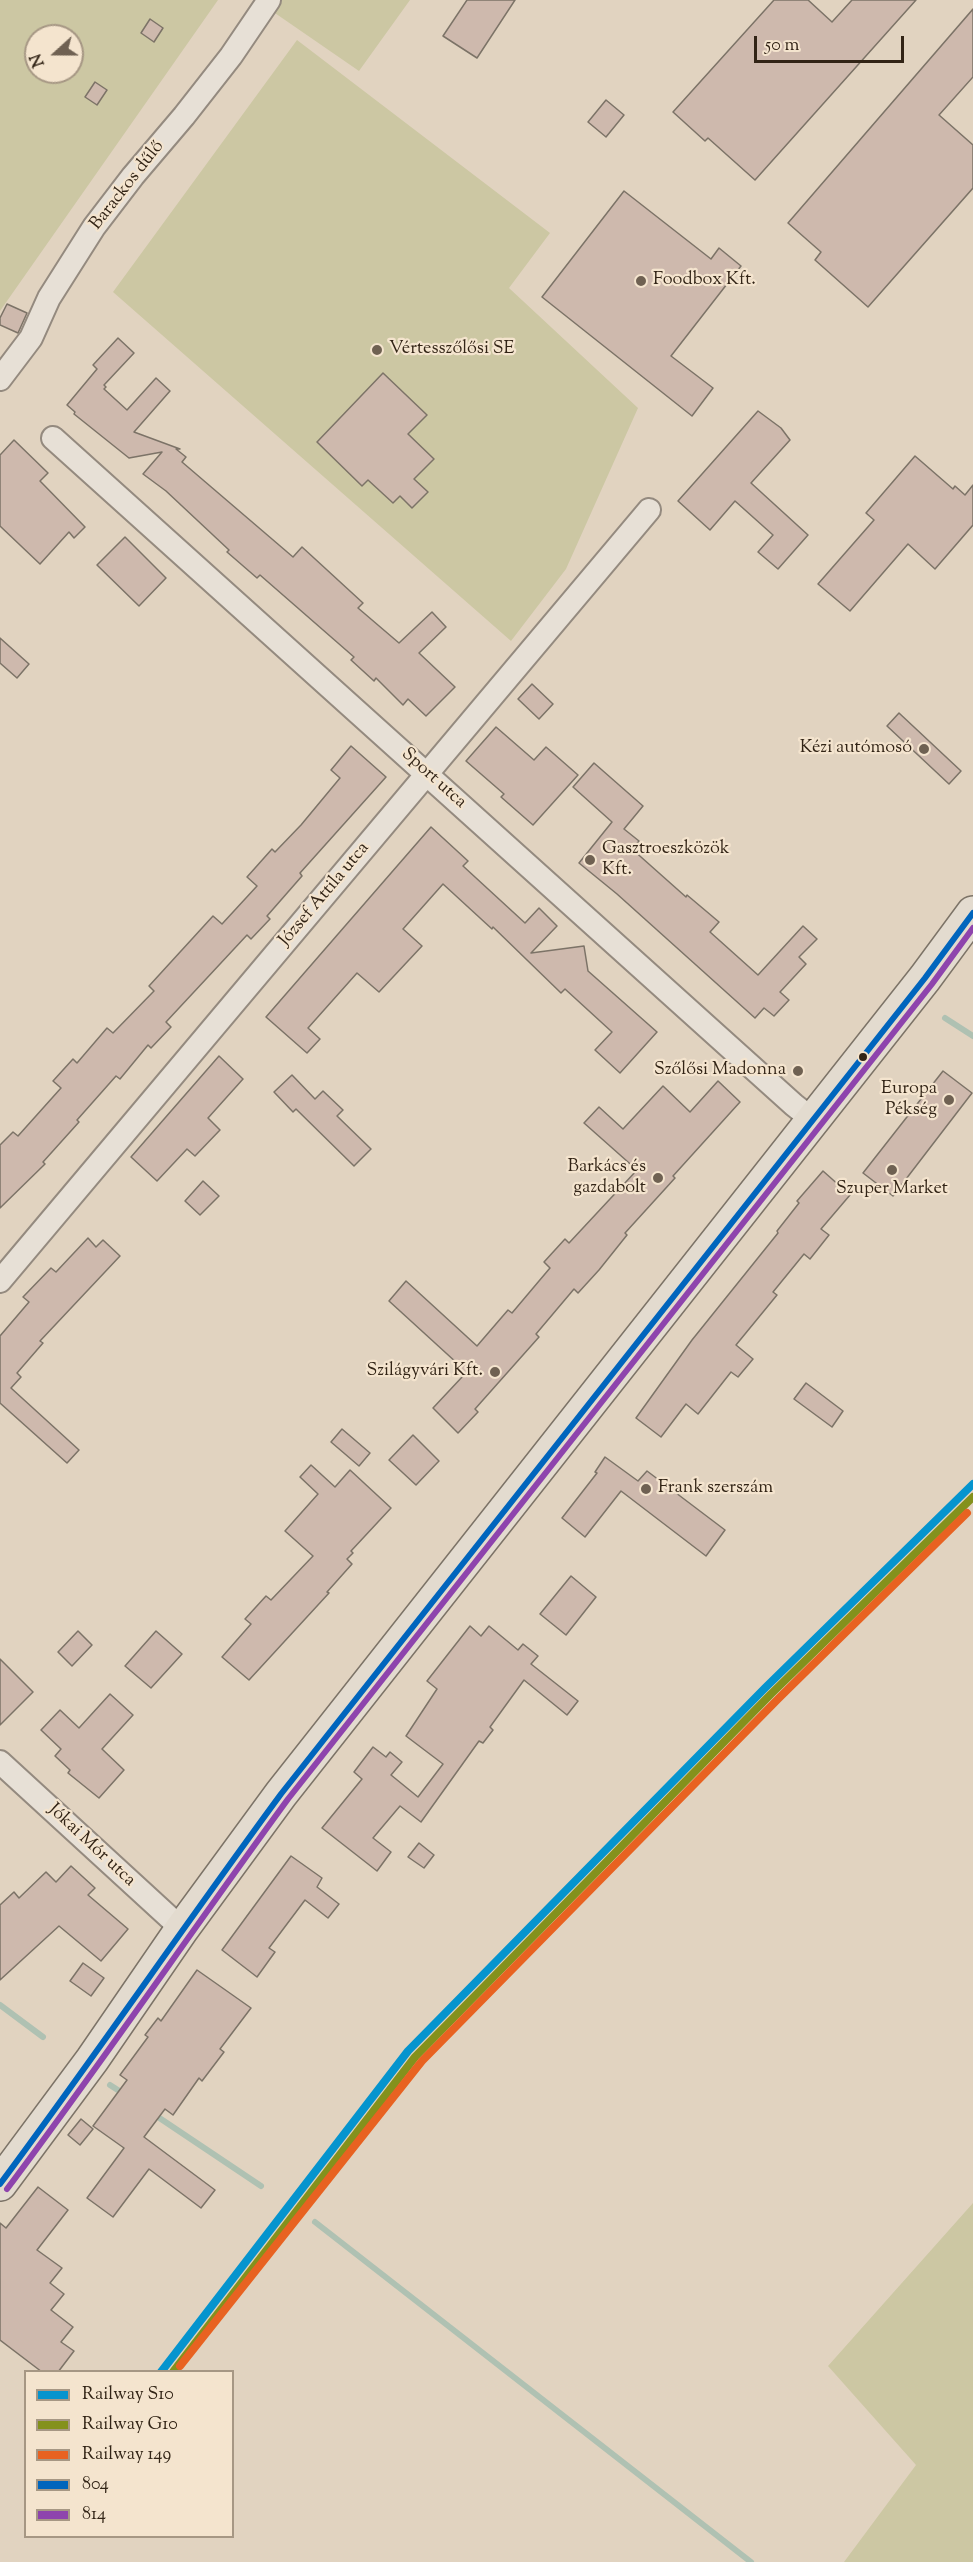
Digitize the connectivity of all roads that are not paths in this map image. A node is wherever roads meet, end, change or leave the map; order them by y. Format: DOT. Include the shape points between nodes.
graph roads {
  1 [pos="269,0"];
  2 [pos="0,379"];
  3 [pos="53,438"];
  4 [pos="650,510"];
  5 [pos="428,773"];
  6 [pos="973,913"];
  7 [pos="813,1119"];
  8 [pos="0,1281"];
  9 [pos="0,1761"];
  10 [pos="182,1929"];
  11 [pos="0,2184"];
  1 -- 2 [label="street, Barackos dűlő" via="231,56 94,227 49,297 31,338"];
  3 -- 5 [label="street, Sport utca"];
  4 -- 5 [label="street, József Attila utca"];
  5 -- 7 [label="street, Sport utca"];
  5 -- 8 [label="street, József Attila utca"];
  6 -- 7 [label="main road"];
  7 -- 10 [label="main road" via="330,1731"];
  9 -- 10 [label="street, Jókai Mór utca"];
  10 -- 11 [label="main road"];
}
